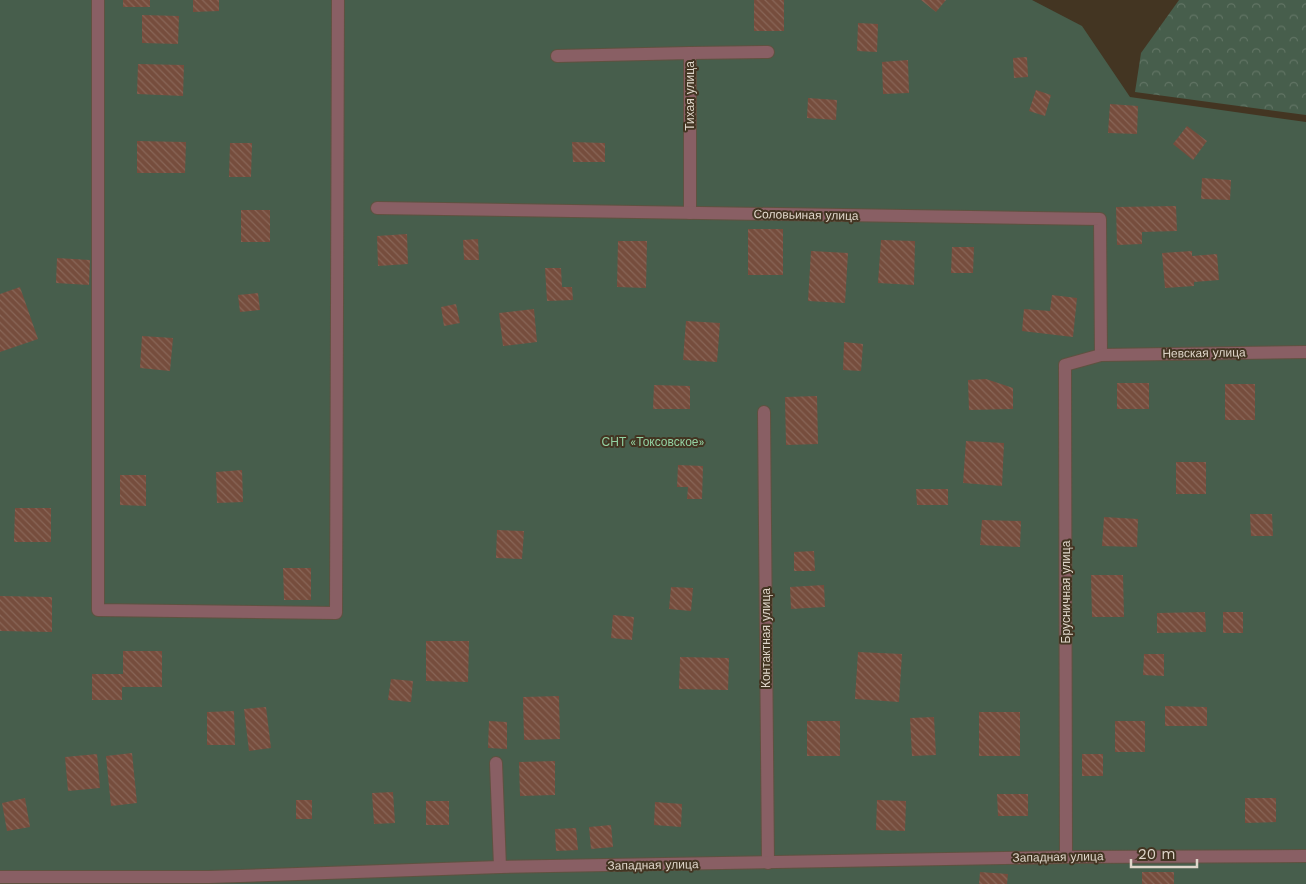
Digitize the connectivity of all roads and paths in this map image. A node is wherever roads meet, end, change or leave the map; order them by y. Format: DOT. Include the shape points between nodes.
graph roads {
  1 [pos="98,0"];
  2 [pos="338,0"];
  3 [pos="768,52"];
  4 [pos="690,53"];
  5 [pos="557,56"];
  6 [pos="377,208"];
  7 [pos="690,213"];
  8 [pos="1306,352"];
  9 [pos="1101,354"];
  10 [pos="764,412"];
  11 [pos="496,763"];
  12 [pos="1306,856"];
  13 [pos="1066,857"];
  14 [pos="768,863"];
  15 [pos="500,867"];
  16 [pos="0,877"];
  1 -- 2 [label="street" via="98,610 336,613"];
  3 -- 4 [label="street"];
  4 -- 5 [label="street, Тихая улица"];
  4 -- 7 [label="street, Тихая улица"];
  6 -- 7 [label="street, Соловьиная улица"];
  7 -- 9 [label="street, Соловьиная улица" via="1100,220"];
  8 -- 9 [label="street, Невская улица"];
  9 -- 13 [label="street, Брусничная улица" via="1065,365"];
  10 -- 14 [label="street, Контактная улица"];
  11 -- 15 [label="street"];
  12 -- 13 [label="street, Западная улица"];
  13 -- 14 [label="street, Западная улица"];
  14 -- 15 [label="street, Западная улица"];
  15 -- 16 [label="street, Западная улица" via="209,877"];
}
